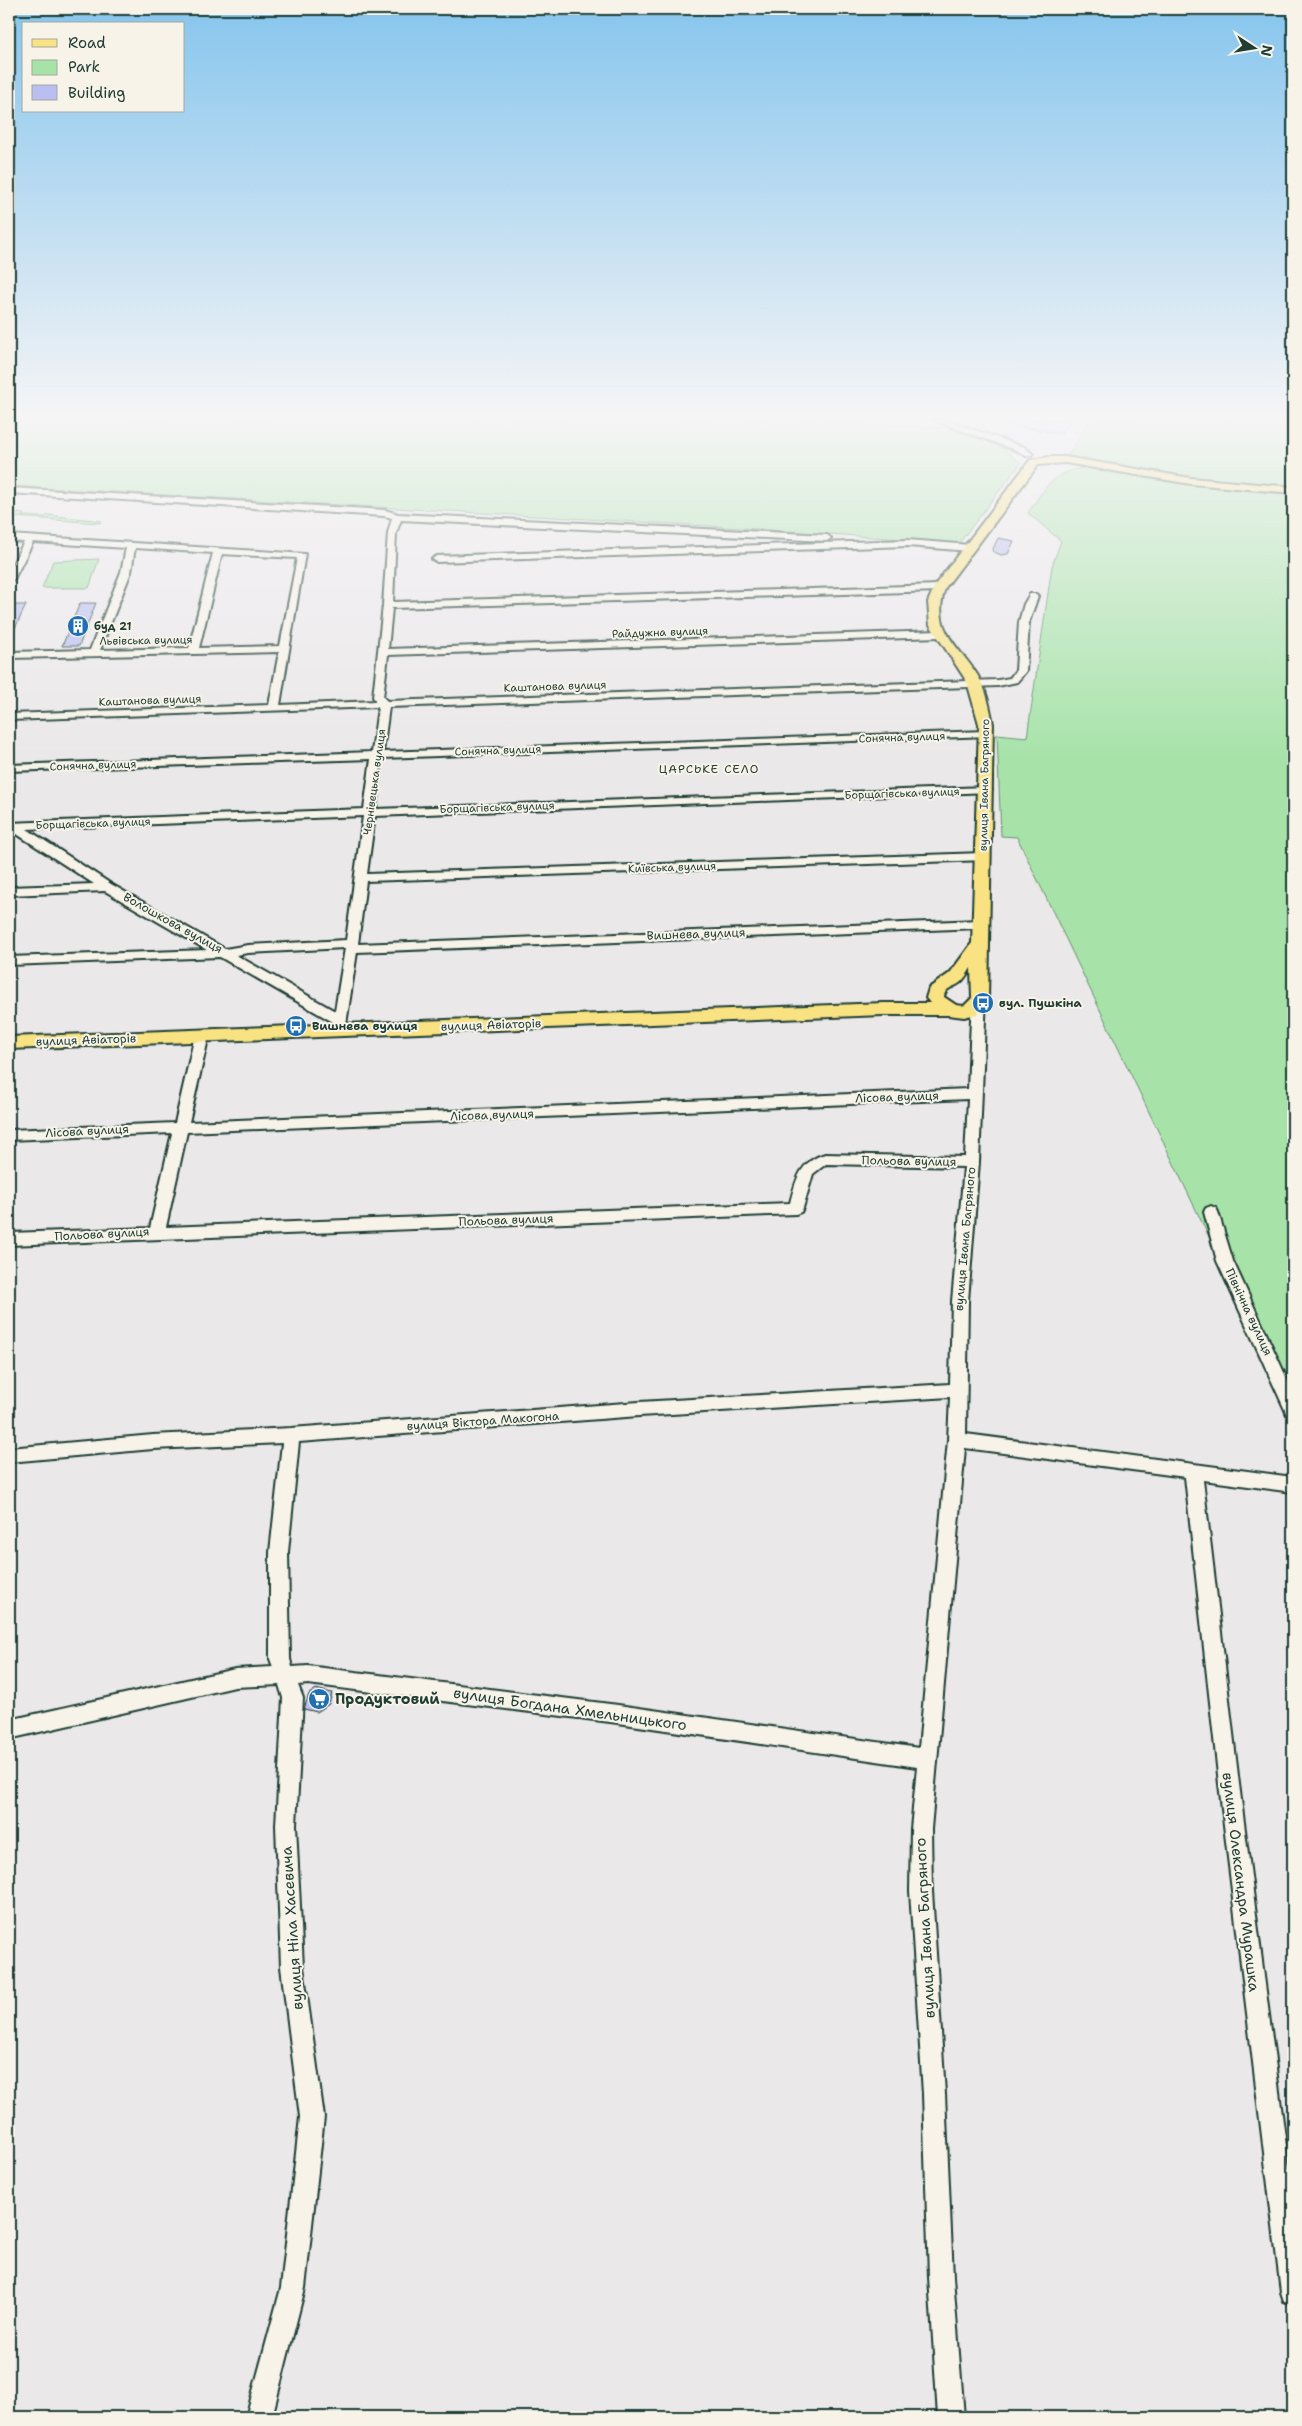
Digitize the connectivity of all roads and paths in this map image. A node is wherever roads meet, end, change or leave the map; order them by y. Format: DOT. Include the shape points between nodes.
graph roads {
  1 [pos="392,533"];
  2 [pos="733,533"];
  3 [pos="979,533"];
  4 [pos="9,538"];
  5 [pos="25,539"];
  6 [pos="908,543"];
  7 [pos="131,545"];
  8 [pos="970,548"];
  9 [pos="218,550"];
  10 [pos="437,560"];
  11 [pos="9,564"];
  12 [pos="9,579"];
  13 [pos="939,588"];
  14 [pos="1033,596"];
  15 [pos="388,605"];
  16 [pos="939,634"];
  17 [pos="284,649"];
  18 [pos="193,651"];
  19 [pos="382,652"];
  20 [pos="94,653"];
  21 [pos="9,655"];
  22 [pos="975,684"];
  23 [pos="384,704"];
  24 [pos="274,708"];
  25 [pos="9,717"];
  26 [pos="986,734"];
  27 [pos="377,754"];
  28 [pos="9,768"];
  29 [pos="986,790"];
  30 [pos="370,811"];
  31 [pos="10,825"];
  32 [pos="983,857"];
  33 [pos="361,878"];
  34 [pos="107,887"];
  35 [pos="9,891"];
  36 [pos="980,924"];
  37 [pos="980,944"];
  38 [pos="351,946"];
  39 [pos="225,953"];
  40 [pos="9,961"];
  41 [pos="944,985"];
  42 [pos="979,998"];
  43 [pos="883,1008"];
  44 [pos="951,1010"];
  45 [pos="339,1026"];
  46 [pos="202,1035"];
  47 [pos="978,1038"];
  48 [pos="9,1043"];
  49 [pos="975,1094"];
  50 [pos="182,1126"];
  51 [pos="9,1135"];
  52 [pos="972,1162"];
  53 [pos="1211,1212"];
  54 [pos="157,1232"];
  55 [pos="9,1239"];
  56 [pos="957,1390"];
  57 [pos="1293,1410"];
  58 [pos="291,1435"];
  59 [pos="957,1440"];
  60 [pos="9,1455"];
  61 [pos="1193,1472"];
  62 [pos="1293,1484"];
  63 [pos="286,1674"];
  64 [pos="9,1729"];
  65 [pos="927,1759"];
  66 [pos="1293,2292"];
  67 [pos="259,2417"];
  68 [pos="951,2417"];
  1 -- 15 [label="street, Чернівецька вулиця"];
  2 -- 6 [label="street"];
  3 -- 8 [label="main road, вулиця Івана Багряного"];
  4 -- 5 [label="street"];
  5 -- 7 [label="street"];
  5 -- 11 [label="street"];
  5 -- 12 [label="street"];
  6 -- 8 [label="street"];
  6 -- 10 [label="street"];
  7 -- 9 [label="street"];
  7 -- 20 [label="street" via="126,572"];
  8 -- 13 [label="main road, вулиця Івана Багряного"];
  9 -- 17 [label="street" via="302,556"];
  9 -- 18 [label="street"];
  13 -- 15 [label="street"];
  13 -- 16 [label="main road, вулиця Івана Багряного" via="933,607"];
  14 -- 22 [label="street, Каштанова вулиця" via="1027,612 1018,676"];
  15 -- 19 [label="street, Чернівецька вулиця"];
  16 -- 19 [label="street, Райдужна вулиця"];
  16 -- 22 [label="main road, вулиця Івана Багряного"];
  17 -- 18 [label="street, Львівська вулиця"];
  17 -- 24 [label="street"];
  18 -- 20 [label="street, Львівська вулиця"];
  19 -- 23 [label="street, Чернівецька вулиця" via="378,698"];
  20 -- 21 [label="street, Львівська вулиця"];
  22 -- 23 [label="street, Каштанова вулиця"];
  22 -- 26 [label="main road, вулиця Івана Багряного" via="984,710"];
  23 -- 24 [label="street, Каштанова вулиця"];
  23 -- 27 [label="street, Чернівецька вулиця"];
  24 -- 25 [label="street, Каштанова вулиця"];
  26 -- 27 [label="street, Сонячна вулиця"];
  26 -- 29 [label="main road, вулиця Івана Багряного"];
  27 -- 28 [label="street, Сонячна вулиця"];
  27 -- 30 [label="street, Чернівецька вулиця"];
  29 -- 30 [label="street, Борщагівська вулиця"];
  29 -- 32 [label="main road, вулиця Івана Багряного"];
  30 -- 31 [label="street, Борщагівська вулиця"];
  30 -- 33 [label="street, Чернівецька вулиця"];
  31 -- 34 [label="street, Волошкова вулиця"];
  32 -- 33 [label="street, Київська вулиця"];
  32 -- 36 [label="main road, вулиця Івана Багряного"];
  33 -- 38 [label="street, Чернівецька вулиця"];
  34 -- 35 [label="street"];
  34 -- 39 [label="street, Волошкова вулиця"];
  36 -- 37 [label="main road, вулиця Івана Багряного"];
  36 -- 38 [label="street, Вишнева вулиця"];
  37 -- 41 [label="main road" via="956,977"];
  37 -- 42 [label="main road, вулиця Івана Багряного"];
  38 -- 39 [label="street, Вишнева вулиця" via="248,949"];
  38 -- 45 [label="street, Чернівецька вулиця"];
  39 -- 40 [label="street, Вишнева вулиця"];
  39 -- 45 [label="street, Волошкова вулиця"];
  41 -- 42 [label="main road" via="967,985"];
  41 -- 43 [label="main road, вулиця Авіаторів" via="922,996"];
  41 -- 44 [label="main road" via="935,992 935,998"];
  42 -- 44 [label="main road" via="972,1009"];
  42 -- 47 [label="street, вулиця Івана Багряного"];
  43 -- 44 [label="main road, вулиця Авіаторів"];
  43 -- 45 [label="main road, вулиця Авіаторів"];
  44 -- 47 [label="street" via="965,1017"];
  45 -- 46 [label="main road, вулиця Авіаторів"];
  46 -- 48 [label="main road, вулиця Авіаторів"];
  46 -- 50 [label="street"];
  47 -- 49 [label="street, вулиця Івана Багряного"];
  49 -- 50 [label="street, Лісова вулиця"];
  49 -- 52 [label="street, вулиця Івана Багряного"];
  50 -- 51 [label="street, Лісова вулиця"];
  50 -- 54 [label="street"];
  52 -- 54 [label="street, Польова вулиця" via="825,1159 807,1168 796,1208"];
  52 -- 56 [label="street, вулиця Івана Багряного" via="960,1301"];
  53 -- 57 [label="street, Північна вулиця" via="1225,1261"];
  54 -- 55 [label="street, Польова вулиця"];
  56 -- 58 [label="street, вулиця Віктора Макогона"];
  56 -- 59 [label="street, вулиця Івана Багряного"];
  58 -- 60 [label="street, вулиця Віктора Макогона" via="153,1442"];
  58 -- 63 [label="street, вулиця Ніла Хасевича" via="279,1552 280,1659"];
  59 -- 61 [label="street"];
  59 -- 65 [label="street, вулиця Івана Багряного"];
  61 -- 62 [label="street"];
  61 -- 66 [label="street, вулиця Олександра Мурашка"];
  63 -- 64 [label="street, вулиця Богдана Хмельницького" via="235,1678"];
  63 -- 65 [label="street, вулиця Богдана Хмельницького" via="618,1714"];
  63 -- 67 [label="street, вулиця Ніла Хасевича" via="293,1698 286,1825 292,1967 312,2117 293,2288"];
  65 -- 68 [label="street, вулиця Івана Багряного" via="921,1829 922,1891"];
}
